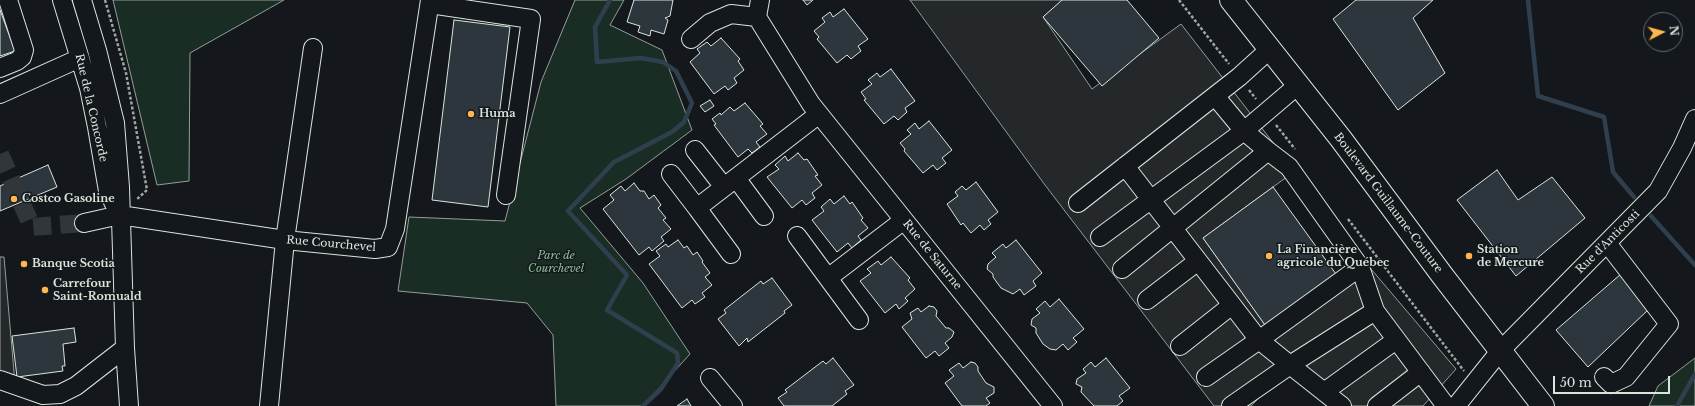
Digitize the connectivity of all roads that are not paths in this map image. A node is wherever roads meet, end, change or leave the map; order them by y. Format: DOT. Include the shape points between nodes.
graph roads {
  1 [pos="8,0"];
  2 [pos="62,0"];
  3 [pos="82,0"];
  4 [pos="1231,0"];
  5 [pos="430,2"];
  6 [pos="465,5"];
  7 [pos="506,8"];
  8 [pos="758,9"];
  9 [pos="690,39"];
  10 [pos="313,48"];
  11 [pos="1270,49"];
  12 [pos="80,58"];
  13 [pos="0,68"];
  14 [pos="1298,85"];
  15 [pos="0,94"];
  16 [pos="1215,96"];
  17 [pos="815,109"];
  18 [pos="1695,119"];
  19 [pos="1244,131"];
  20 [pos="695,150"];
  21 [pos="1268,151"];
  22 [pos="1125,166"];
  23 [pos="671,174"];
  24 [pos="730,183"];
  25 [pos="506,195"];
  26 [pos="1151,200"];
  27 [pos="1078,203"];
  28 [pos="697,208"];
  29 [pos="120,215"];
  30 [pos="764,216"];
  31 [pos="904,220"];
  32 [pos="84,223"];
  33 [pos="1172,228"];
  34 [pos="797,236"];
  35 [pos="1100,237"];
  36 [pos="285,240"];
  37 [pos="1606,243"];
  38 [pos="731,254"];
  39 [pos="1198,261"];
  40 [pos="1360,267"];
  41 [pos="1122,269"];
  42 [pos="828,278"];
  43 [pos="1147,300"];
  44 [pos="1232,305"];
  45 [pos="1375,311"];
  46 [pos="859,320"];
  47 [pos="1259,340"];
  48 [pos="1396,340"];
  49 [pos="1180,346"];
  50 [pos="125,348"];
  51 [pos="1500,351"];
  52 [pos="1290,365"];
  53 [pos="1421,372"];
  54 [pos="1206,377"];
  55 [pos="1604,377"];
  56 [pos="710,378"];
  57 [pos="0,380"];
  58 [pos="1324,392"];
  59 [pos="41,401"];
  60 [pos="130,406"];
  61 [pos="269,406"];
  62 [pos="733,406"];
  63 [pos="1053,406"];
  64 [pos="1231,406"];
  65 [pos="1342,406"];
  66 [pos="1377,406"];
  67 [pos="1446,406"];
  68 [pos="1456,406"];
  69 [pos="1543,406"];
  1 -- 13 [label="street" via="24,50 22,57 17,61"];
  2 -- 12 [label="street, Rue de la Concorde"];
  3 -- 29 [label="street, Rue de la Concorde" via="115,123"];
  4 -- 11 [label="main road, Boulevard Guillaume-Couture"];
  5 -- 6 [label="street"];
  5 -- 36 [label="street, Rue Courchevel" via="395,229 388,247 375,249"];
  6 -- 7 [label="street"];
  7 -- 25 [label="street" via="531,19"];
  8 -- 9 [label="street" via="731,14 710,23"];
  8 -- 17 [label="street, Rue de Saturne"];
  10 -- 36 [label="street"];
  11 -- 14 [label="main road, Boulevard Guillaume-Couture"];
  11 -- 16 [label="street"];
  12 -- 15 [label="street"];
  12 -- 29 [label="street, Rue de la Concorde" via="97,127 108,191"];
  14 -- 19 [label="street"];
  14 -- 51 [label="main road, Boulevard Guillaume-Couture"];
  16 -- 19 [label="street"];
  16 -- 22 [label="street"];
  17 -- 24 [label="street"];
  17 -- 31 [label="street, Rue de Saturne"];
  18 -- 37 [label="street, Rue d'Anticosti" via="1658,191"];
  19 -- 21 [label="street"];
  19 -- 26 [label="street"];
  20 -- 24 [label="street"];
  21 -- 33 [label="street"];
  21 -- 40 [label="street" via="1288,167"];
  22 -- 26 [label="street"];
  22 -- 27 [label="street"];
  23 -- 28 [label="street"];
  24 -- 28 [label="street"];
  24 -- 30 [label="street"];
  26 -- 33 [label="street"];
  26 -- 35 [label="street"];
  28 -- 38 [label="street"];
  29 -- 32 [label="street"];
  29 -- 36 [label="street, Rue Courchevel"];
  29 -- 50 [label="street, Rue de la Concorde"];
  31 -- 42 [label="street"];
  31 -- 63 [label="street, Rue de Saturne"];
  33 -- 39 [label="street"];
  33 -- 41 [label="street"];
  34 -- 42 [label="street"];
  36 -- 61 [label="street"];
  37 -- 51 [label="street, Rue d'Anticosti"];
  37 -- 55 [label="street" via="1669,324 1626,377 1611,384"];
  39 -- 43 [label="street"];
  39 -- 44 [label="street"];
  40 -- 45 [label="street"];
  40 -- 47 [label="street"];
  42 -- 46 [label="street"];
  44 -- 47 [label="street"];
  44 -- 49 [label="street"];
  45 -- 48 [label="street"];
  45 -- 52 [label="street"];
  47 -- 52 [label="street"];
  47 -- 54 [label="street"];
  48 -- 53 [label="street"];
  48 -- 58 [label="street"];
  50 -- 59 [label="street" via="76,386"];
  50 -- 60 [label="street, Rue de la Concorde"];
  51 -- 68 [label="street, Rue d'Anticosti"];
  51 -- 69 [label="main road, Boulevard Guillaume-Couture"];
  52 -- 58 [label="street"];
  52 -- 64 [label="street"];
  53 -- 66 [label="street"];
  53 -- 67 [label="street"];
  56 -- 62 [label="street"];
  57 -- 59 [label="street"];
  58 -- 65 [label="street"];
}
